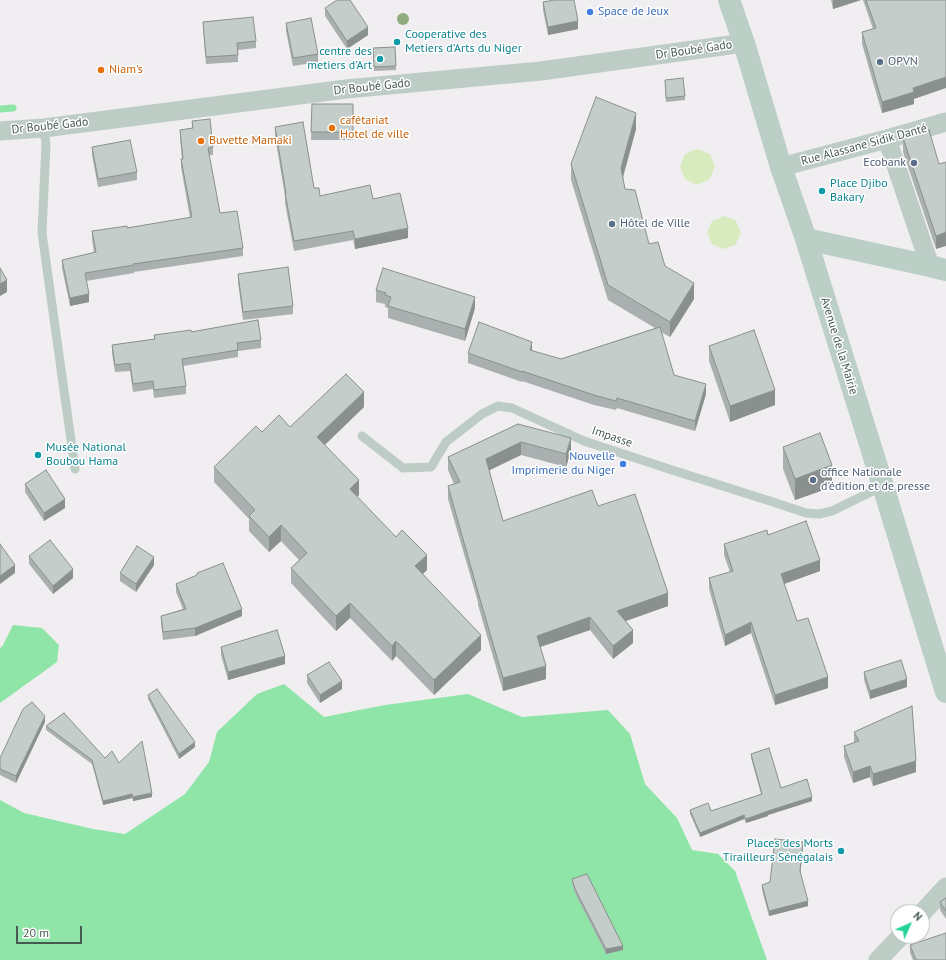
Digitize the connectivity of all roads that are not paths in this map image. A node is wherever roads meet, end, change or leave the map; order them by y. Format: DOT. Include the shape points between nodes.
graph roads {
  1 [pos="729,0"];
  2 [pos="744,43"];
  3 [pos="946,122"];
  4 [pos="44,128"];
  5 [pos="0,131"];
  6 [pos="887,139"];
  7 [pos="781,167"];
  8 [pos="806,239"];
  9 [pos="938,268"];
  10 [pos="362,436"];
  11 [pos="75,469"];
  12 [pos="883,486"];
  13 [pos="946,692"];
  14 [pos="946,887"];
  15 [pos="930,904"];
  16 [pos="893,944"];
  17 [pos="878,960"];
  1 -- 2 [label="street, Avenue de la Mairie"];
  2 -- 4 [label="street, Dr Boubé Gado" via="541,71 346,89"];
  2 -- 7 [label="street, Avenue de la Mairie"];
  3 -- 6 [label="street, Rue Alassane Sidik Danté"];
  4 -- 5 [label="street, Dr Boubé Gado"];
  4 -- 11 [label="lane" via="46,144 42,233"];
  6 -- 7 [label="street, Rue Alassane Sidik Danté"];
  6 -- 9 [label="street"];
  7 -- 8 [label="street, Avenue de la Mairie"];
  8 -- 9 [label="street"];
  8 -- 12 [label="street, Avenue de la Mairie"];
  10 -- 12 [label="lane, Impasse" via="403,468 431,467 446,442 482,414 498,406 512,408 584,440 806,513 832,511"];
  12 -- 13 [label="street, Avenue de la Mairie"];
  14 -- 15 [label="street"];
  16 -- 17 [label="street"];
}
